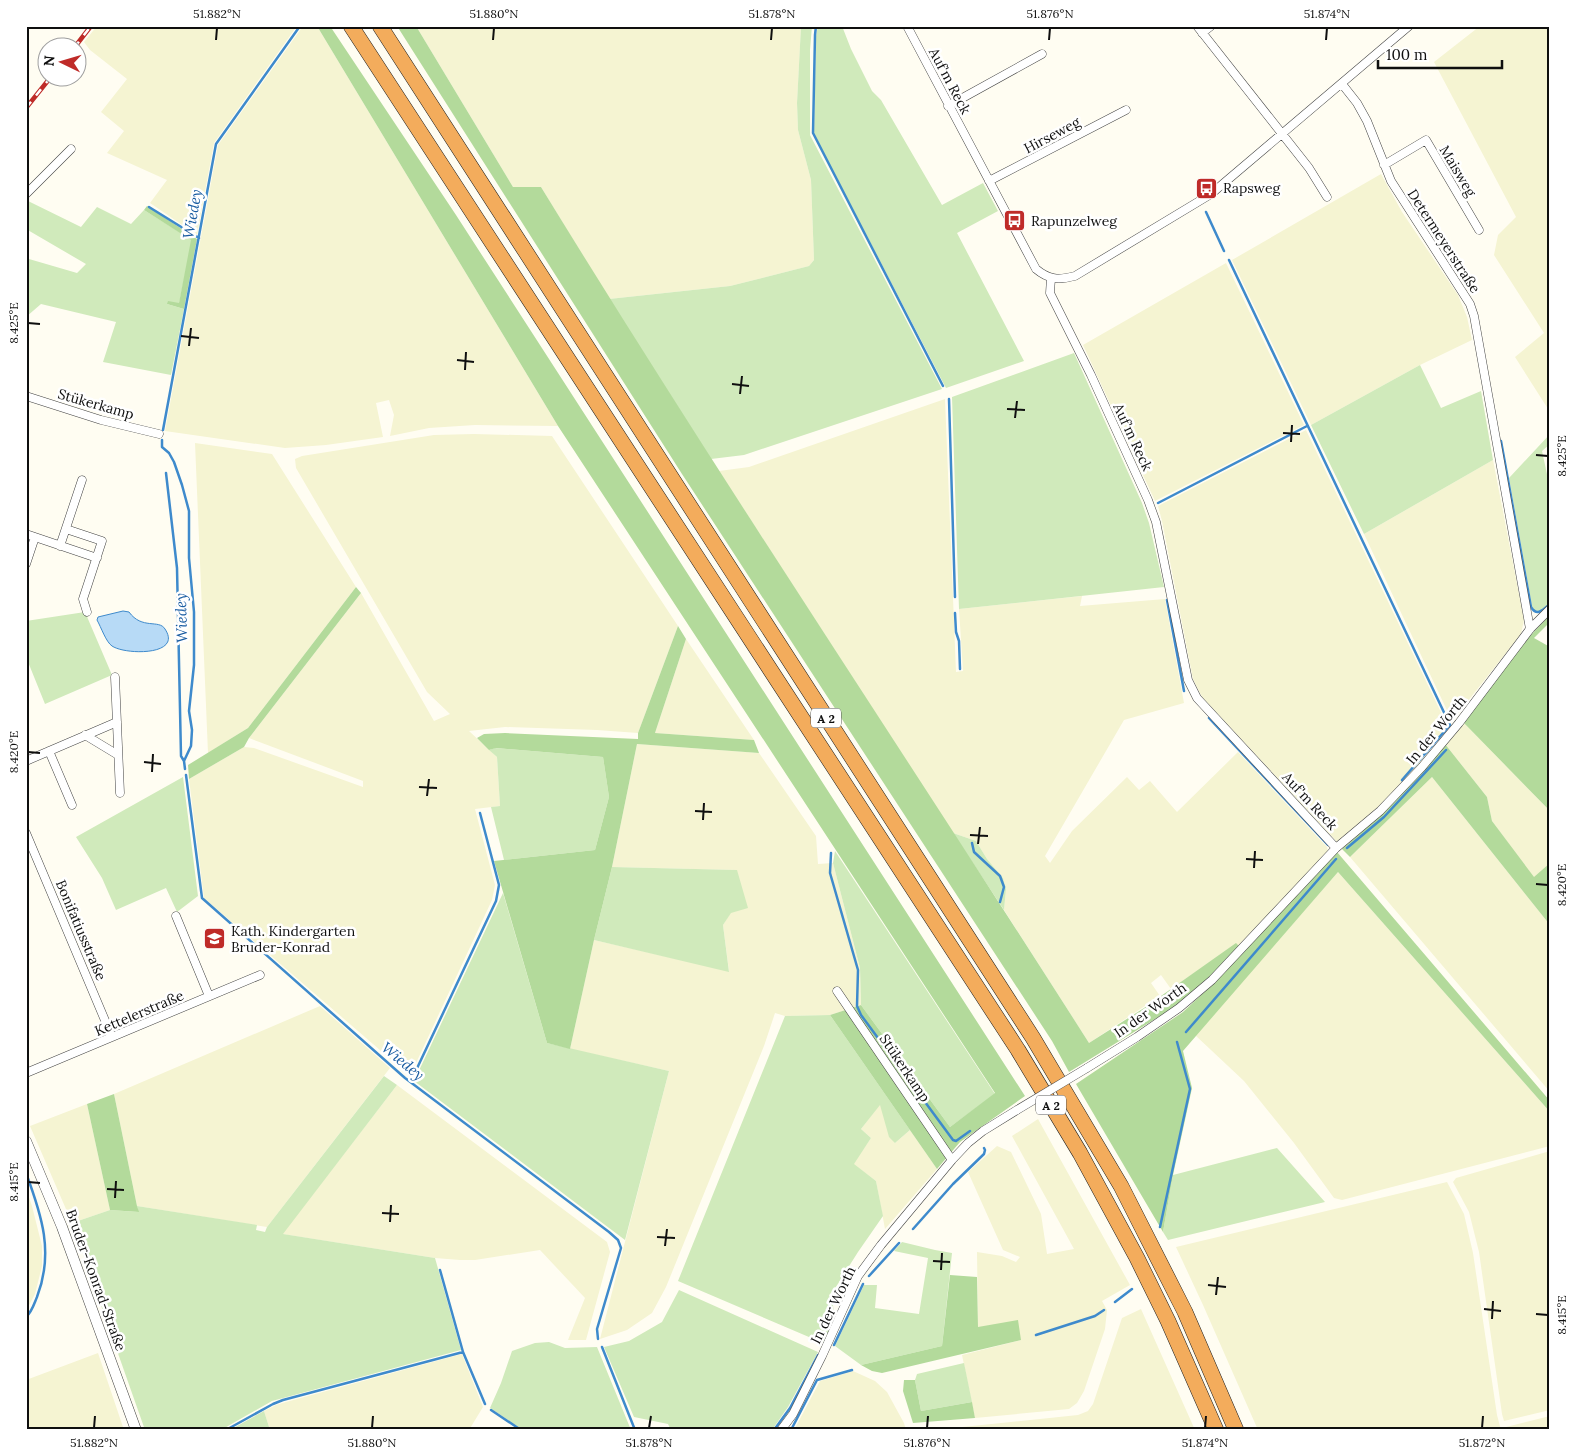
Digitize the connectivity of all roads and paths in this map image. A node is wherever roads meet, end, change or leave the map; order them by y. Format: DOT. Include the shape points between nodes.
graph roads {
  1 [pos="351,26"];
  2 [pos="380,26"];
  3 [pos="907,26"];
  4 [pos="1211,26"];
  5 [pos="1409,26"];
  6 [pos="1200,29"];
  7 [pos="1400,29"];
  8 [pos="1042,54"];
  9 [pos="1342,84"];
  10 [pos="948,106"];
  11 [pos="1126,110"];
  12 [pos="1282,134"];
  13 [pos="71,149"];
  14 [pos="1384,165"];
  15 [pos="989,181"];
  16 [pos="26,194"];
  17 [pos="1326,197"];
  18 [pos="1479,230"];
  19 [pos="1050,278"];
  20 [pos="26,396"];
  21 [pos="159,434"];
  22 [pos="82,480"];
  23 [pos="66,529"];
  24 [pos="26,534"];
  25 [pos="35,537"];
  26 [pos="60,546"];
  27 [pos="96,558"];
  28 [pos="26,564"];
  29 [pos="1550,609"];
  30 [pos="87,612"];
  31 [pos="1530,629"];
  32 [pos="115,677"];
  33 [pos="117,722"];
  34 [pos="85,735"];
  35 [pos="49,751"];
  36 [pos="118,755"];
  37 [pos="26,761"];
  38 [pos="120,793"];
  39 [pos="72,805"];
  40 [pos="26,833"];
  41 [pos="1336,848"];
  42 [pos="176,916"];
  43 [pos="260,975"];
  44 [pos="836,991"];
  45 [pos="210,996"];
  46 [pos="112,1037"];
  47 [pos="26,1073"];
  48 [pos="26,1141"];
  49 [pos="952,1160"];
  50 [pos="136,1430"];
  51 [pos="782,1430"];
  52 [pos="1216,1430"];
  53 [pos="1236,1430"];
  1 -- 52 [label="highway, A 2" via="1018,1050 1085,1162 1137,1258"];
  2 -- 53 [label="highway, A 2" via="1033,1038 1121,1186 1185,1312"];
  3 -- 10 [label="street, Auf'm Reck"];
  4 -- 6 [label="street"];
  5 -- 7 [label="street"];
  6 -- 12 [label="street"];
  7 -- 9 [label="street"];
  8 -- 10 [label="street"];
  9 -- 12 [label="street"];
  9 -- 14 [label="street, Determeyerstraße" via="1367,121"];
  10 -- 15 [label="street, Auf'm Reck"];
  11 -- 15 [label="street, Hirseweg"];
  12 -- 17 [label="street" via="1309,168"];
  12 -- 19 [label="street" via="1211,194 1075,276"];
  13 -- 16 [label="street"];
  14 -- 18 [label="street, Maisweg" via="1426,140"];
  14 -- 31 [label="street, Determeyerstraße" via="1470,304 1474,316"];
  15 -- 19 [label="street, Auf'm Reck" via="1036,269"];
  19 -- 41 [label="street, Auf'm Reck" via="1050,293 1095,384 1156,522 1188,680 1197,698"];
  20 -- 21 [label="street, Stükerkamp"];
  22 -- 23 [label="street"];
  23 -- 26 [label="street"];
  23 -- 27 [label="street" via="102,541"];
  24 -- 25 [label="street"];
  25 -- 26 [label="street"];
  25 -- 28 [label="street"];
  26 -- 27 [label="street"];
  27 -- 30 [label="street" via="82,599"];
  29 -- 31 [label="street, In der Worth"];
  31 -- 41 [label="street, In der Worth" via="1422,767 1380,811"];
  32 -- 33 [label="street"];
  33 -- 34 [label="street"];
  33 -- 36 [label="street"];
  34 -- 35 [label="street"];
  34 -- 36 [label="street"];
  35 -- 37 [label="street"];
  35 -- 39 [label="street"];
  36 -- 38 [label="street"];
  40 -- 46 [label="street, Bonifatiusstraße"];
  41 -- 49 [label="street, In der Worth, bridge" via="1212,980 1179,1008 983,1131"];
  42 -- 45 [label="street"];
  43 -- 45 [label="street, Kettelerstraße"];
  44 -- 49 [label="street, Stükerkamp"];
  45 -- 46 [label="street, Kettelerstraße"];
  46 -- 47 [label="street, Kettelerstraße"];
  48 -- 50 [label="street, Bruder-Konrad-Straße" via="62,1227"];
  49 -- 51 [label="street, In der Worth" via="858,1276 798,1405"];
}
